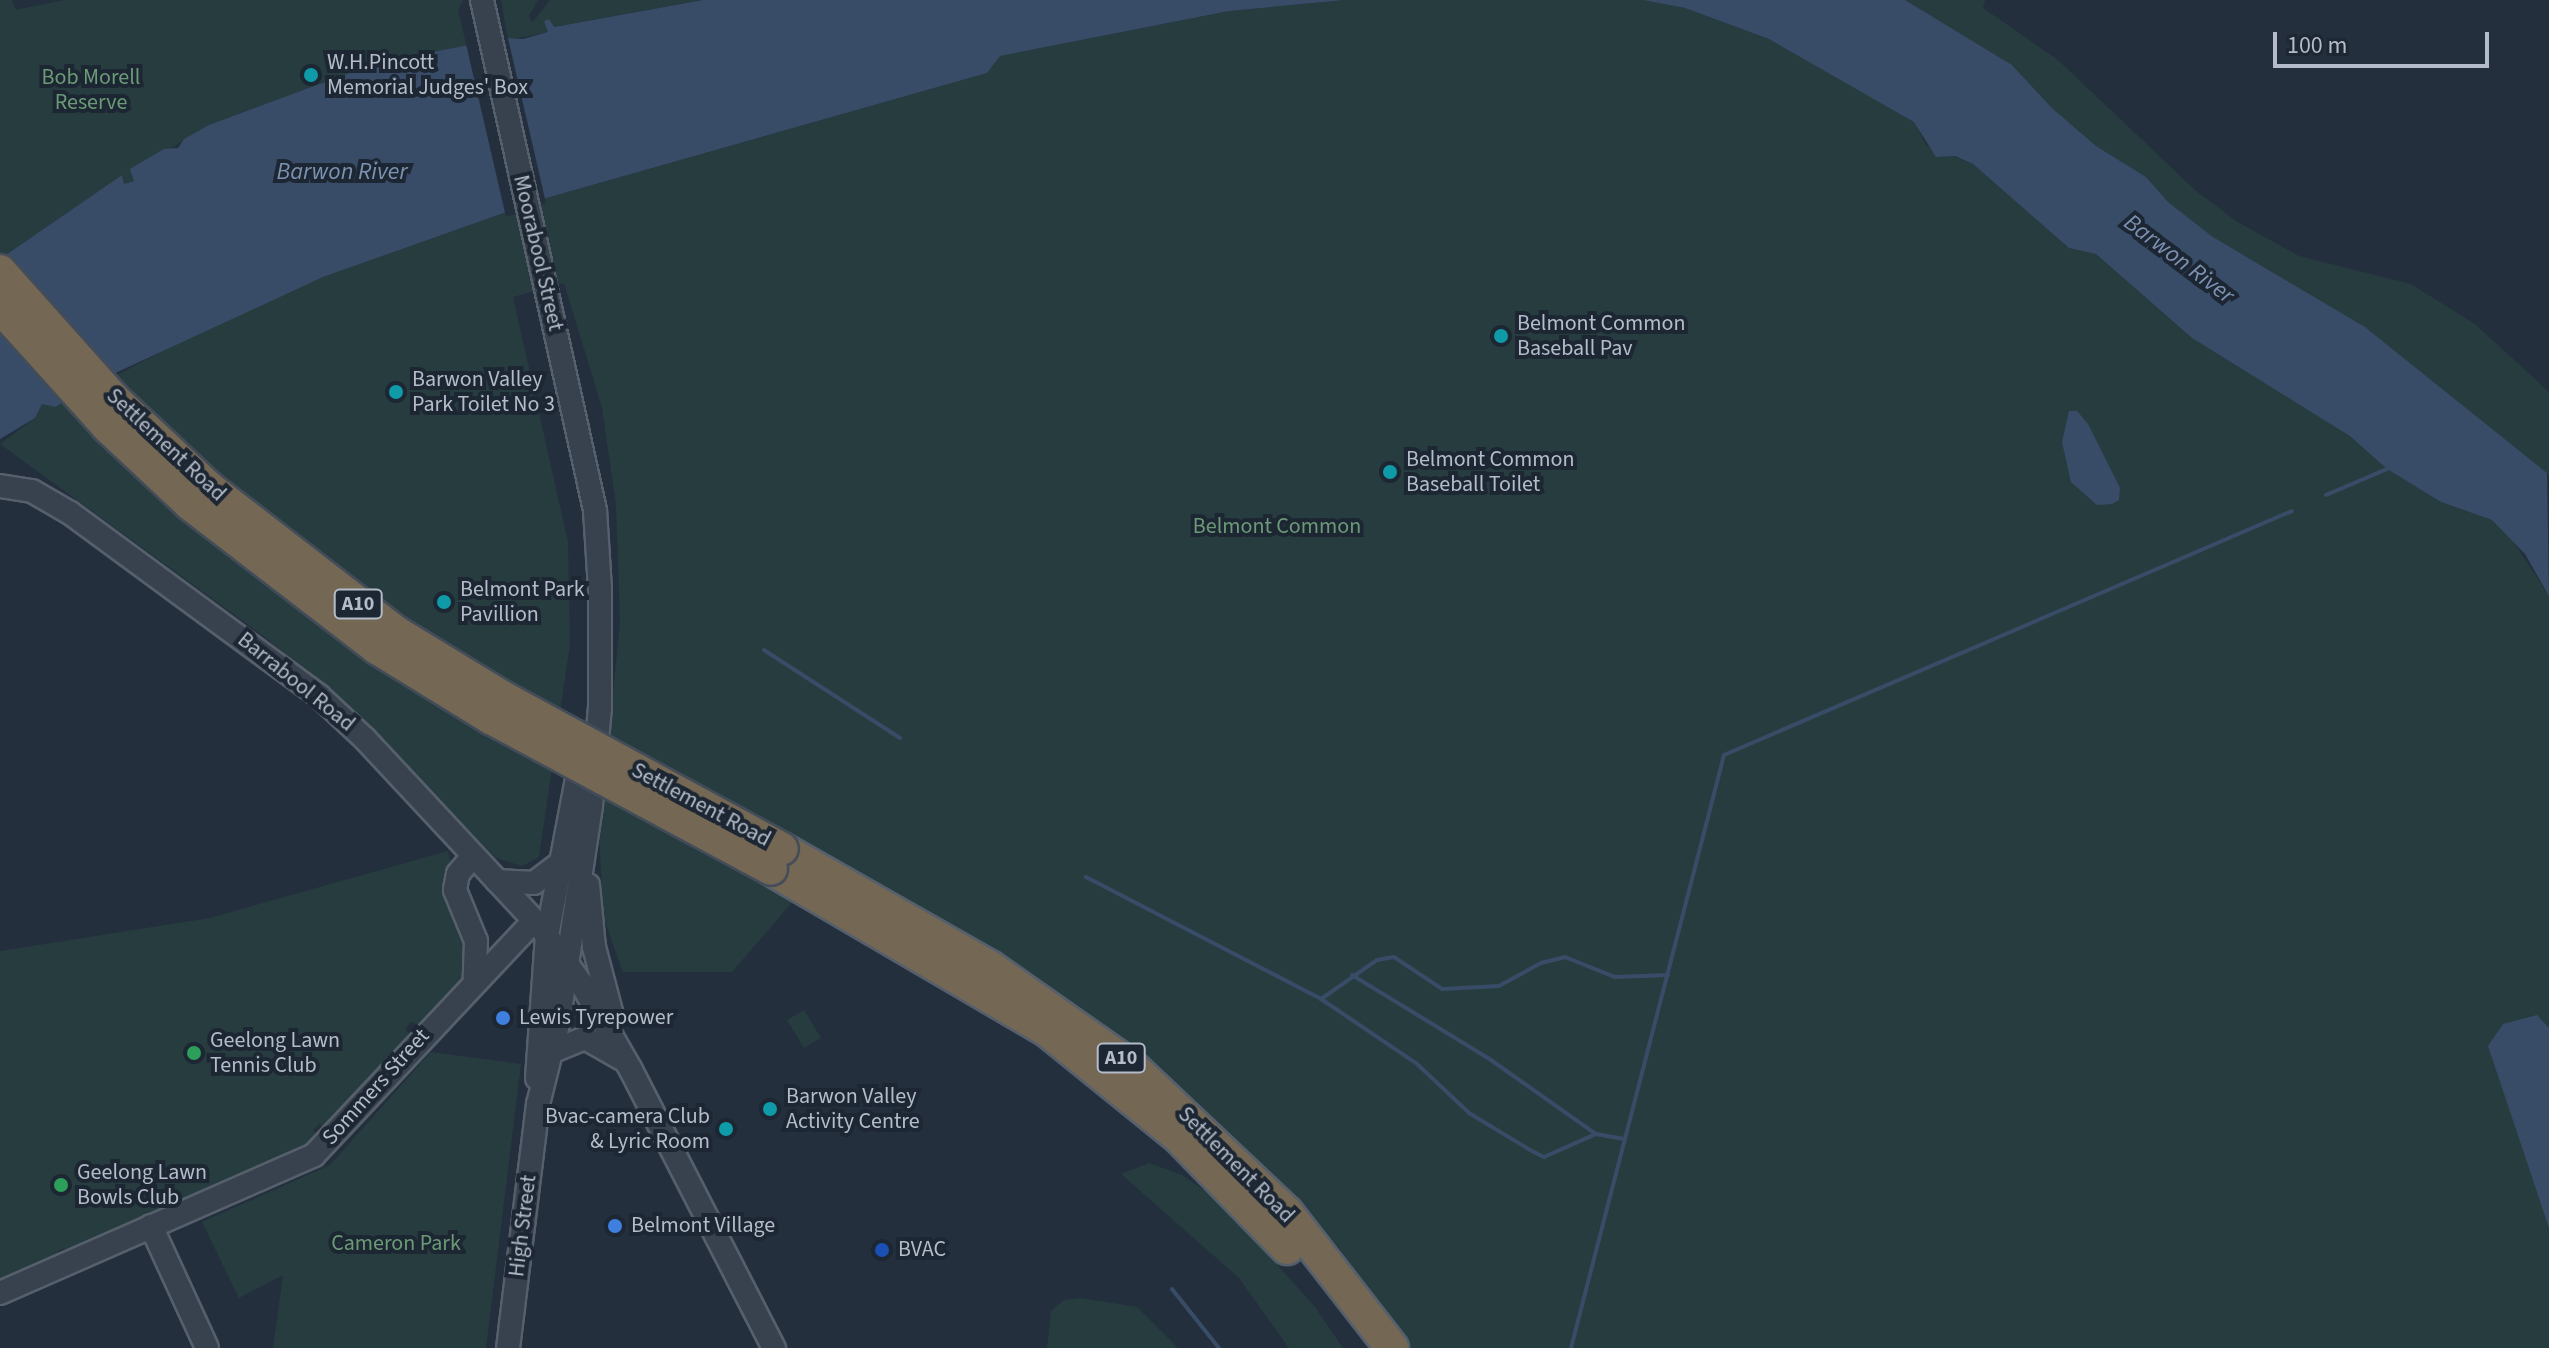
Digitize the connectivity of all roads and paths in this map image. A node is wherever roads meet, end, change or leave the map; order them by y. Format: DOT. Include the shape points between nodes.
graph roads {
  1 [pos="479,0"];
  2 [pos="0,271"];
  3 [pos="0,307"];
  4 [pos="0,486"];
  5 [pos="599,669"];
  6 [pos="586,837"];
  7 [pos="473,856"];
  8 [pos="777,859"];
  9 [pos="559,864"];
  10 [pos="497,881"];
  11 [pos="541,929"];
  12 [pos="567,962"];
  13 [pos="475,978"];
  14 [pos="553,1051"];
  15 [pos="631,1070"];
  16 [pos="538,1104"];
  17 [pos="151,1226"];
  18 [pos="0,1293"];
  19 [pos="207,1348"];
  20 [pos="508,1348"];
  21 [pos="774,1348"];
  22 [pos="1365,1348"];
  23 [pos="1392,1348"];
  1 -- 5 [label="street, Moorabool Street" via="595,510"];
  2 -- 8 [label="highway, Settlement Road / A10, bridge" via="113,398 208,487 394,631"];
  3 -- 8 [label="highway, Settlement Road / A10, bridge" via="108,427 190,504 366,640 491,718"];
  4 -- 7 [label="street, Barrabool Road" via="32,491 70,513 282,667 365,739"];
  5 -- 6 [label="street, Moorabool Street"];
  5 -- 9 [label="street, Moorabool Street"];
  6 -- 12 [label="street, Moorabool Street"];
  6 -- 15 [label="street" via="596,957"];
  7 -- 10 [label="street, Barrabool Road"];
  7 -- 13 [label="street" via="458,874 455,890 476,941"];
  8 -- 22 [label="highway, Settlement Road / A10" via="979,987 1118,1085 1270,1227"];
  8 -- 23 [label="highway, Settlement Road / A10" via="990,967 1131,1066 1287,1213"];
  9 -- 10 [label="street" via="534,883"];
  9 -- 11 [label="street, Moorabool Street"];
  10 -- 11 [label="street, Barrabool Road"];
  11 -- 12 [label="street, Barrabool Road"];
  11 -- 13 [label="street, Sommers Street"];
  11 -- 16 [label="street, High Street"];
  12 -- 14 [label="street, High Street"];
  12 -- 15 [label="street, Barrabool Road"];
  13 -- 17 [label="street, Sommers Street" via="314,1155"];
  14 -- 15 [label="street" via="585,1038 614,1052"];
  14 -- 16 [label="street, High Street"];
  15 -- 21 [label="street"];
  16 -- 20 [label="street, High Street"];
  17 -- 18 [label="street, Sommers Street"];
  17 -- 19 [label="street"];
}
